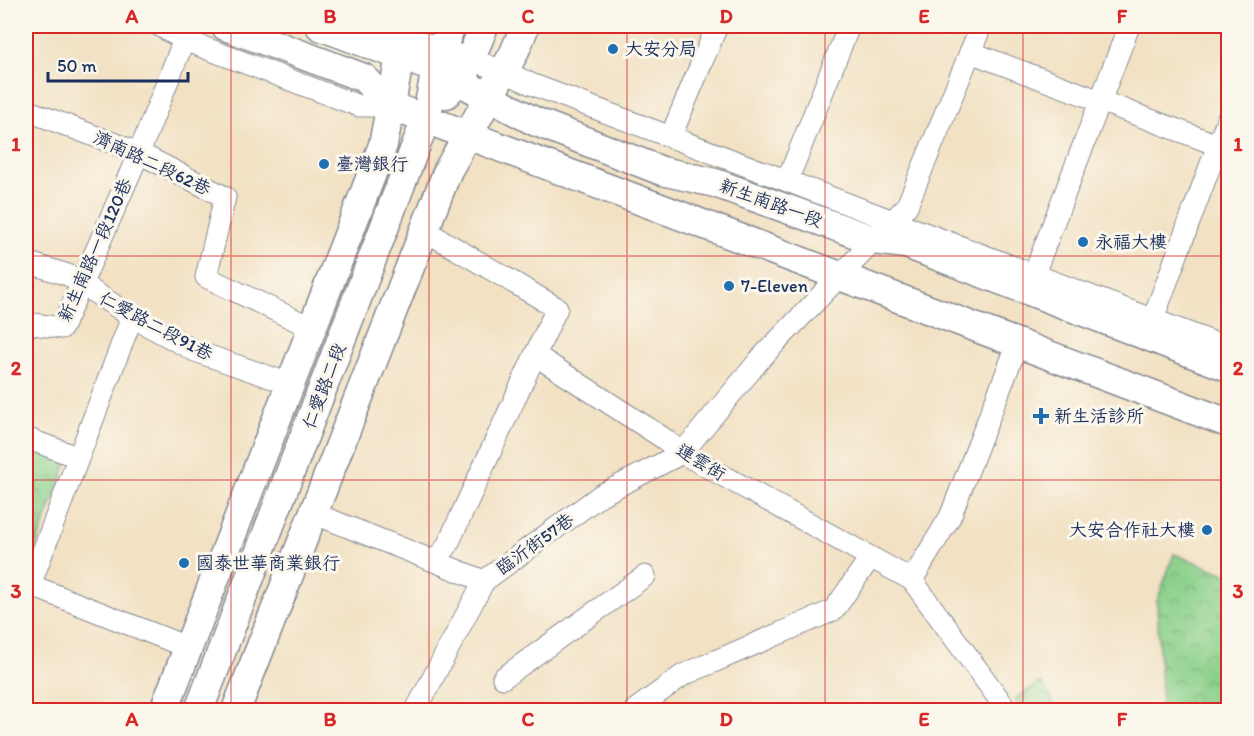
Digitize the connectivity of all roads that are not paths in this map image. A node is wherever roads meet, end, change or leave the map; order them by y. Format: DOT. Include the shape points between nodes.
graph roads {
  1 [pos="160,26"];
  2 [pos="225,26"];
  3 [pos="320,26"];
  4 [pos="375,26"];
  5 [pos="484,26"];
  6 [pos="525,26"];
  7 [pos="717,26"];
  8 [pos="849,26"];
  9 [pos="981,26"];
  10 [pos="1129,26"];
  11 [pos="403,39"];
  12 [pos="184,40"];
  13 [pos="970,52"];
  14 [pos="449,57"];
  15 [pos="496,83"];
  16 [pos="1100,100"];
  17 [pos="391,105"];
  18 [pos="26,110"];
  19 [pos="1228,118"];
  20 [pos="426,119"];
  21 [pos="467,134"];
  22 [pos="671,136"];
  23 [pos="1223,147"];
  24 [pos="139,153"];
  25 [pos="788,179"];
  26 [pos="884,229"];
  27 [pos="424,230"];
  28 [pos="26,262"];
  29 [pos="1034,274"];
  30 [pos="840,276"];
  31 [pos="81,285"];
  32 [pos="132,317"];
  33 [pos="1153,319"];
  34 [pos="26,322"];
  35 [pos="312,328"];
  36 [pos="1018,343"];
  37 [pos="1228,348"];
  38 [pos="535,355"];
  39 [pos="1228,367"];
  40 [pos="290,384"];
  41 [pos="1228,423"];
  42 [pos="26,438"];
  43 [pos="682,453"];
  44 [pos="77,457"];
  45 [pos="313,513"];
  46 [pos="870,558"];
  47 [pos="436,560"];
  48 [pos="645,576"];
  49 [pos="912,580"];
  50 [pos="484,581"];
  51 [pos="28,586"];
  52 [pos="189,648"];
  53 [pos="503,678"];
  54 [pos="164,711"];
  55 [pos="199,711"];
  56 [pos="236,711"];
  57 [pos="416,711"];
  58 [pos="635,711"];
  59 [pos="1007,711"];
  1 -- 12 [label="street"];
  2 -- 17 [label="main road" via="364,78"];
  3 -- 11 [label="main road, 新生南路一段"];
  4 -- 11 [label="street, 新生南路一段"];
  5 -- 14 [label="main road, 仁愛路二段"];
  6 -- 15 [label="main road, 仁愛路二段"];
  7 -- 22 [label="street"];
  8 -- 25 [label="street"];
  9 -- 13 [label="street"];
  10 -- 16 [label="street"];
  11 -- 14 [label="main road, 新生南路一段"];
  11 -- 17 [label="main road, 仁愛路二段"];
  12 -- 17 [label="street" via="359,106"];
  12 -- 24 [label="street, 新生南路一段120巷"];
  13 -- 16 [label="street"];
  13 -- 26 [label="street" via="907,206"];
  14 -- 15 [label="main road, 新生南路一段"];
  14 -- 20 [label="main road, 仁愛路二段"];
  15 -- 21 [label="main road, 仁愛路二段"];
  15 -- 22 [label="street, 新生南路一段" via="531,84"];
  15 -- 26 [label="main road, 新生南路一段" via="534,121 662,171"];
  16 -- 23 [label="street"];
  16 -- 29 [label="street"];
  17 -- 20 [label="main road"];
  17 -- 35 [label="main road, 仁愛路二段" via="383,145"];
  18 -- 24 [label="street, 濟南路二段62巷"];
  19 -- 23 [label="street"];
  20 -- 21 [label="main road"];
  20 -- 55 [label="main road, 仁愛路二段"];
  21 -- 27 [label="main road, 仁愛路二段"];
  21 -- 30 [label="main road"];
  22 -- 25 [label="street, 新生南路一段"];
  23 -- 33 [label="street"];
  24 -- 31 [label="street, 新生南路一段120巷"];
  24 -- 35 [label="street, 濟南路二段62巷" via="225,196 206,277"];
  25 -- 26 [label="street, 新生南路一段"];
  26 -- 29 [label="street, 新生南路一段"];
  26 -- 30 [label="street"];
  26 -- 39 [label="main road, 新生南路一段" via="906,244"];
  27 -- 38 [label="street" via="557,308"];
  27 -- 45 [label="main road, 仁愛路二段"];
  28 -- 31 [label="street, 仁愛路二段91巷" via="68,275"];
  29 -- 33 [label="street, 新生南路一段"];
  30 -- 36 [label="main road"];
  30 -- 43 [label="street" via="762,357"];
  31 -- 32 [label="street, 仁愛路二段91巷"];
  31 -- 34 [label="street, 新生南路一段120巷" via="62,328"];
  32 -- 40 [label="street, 仁愛路二段91巷" via="195,351"];
  32 -- 44 [label="street"];
  33 -- 37 [label="street, 新生南路一段"];
  35 -- 40 [label="main road, 仁愛路二段"];
  36 -- 41 [label="main road"];
  36 -- 49 [label="street" via="950,517"];
  38 -- 43 [label="street, 連雲街"];
  38 -- 47 [label="street" via="447,546"];
  40 -- 52 [label="main road, 仁愛路二段"];
  42 -- 44 [label="street"];
  43 -- 46 [label="street, 連雲街"];
  43 -- 50 [label="street, 臨沂街57巷" via="601,495"];
  44 -- 51 [label="street"];
  45 -- 47 [label="street"];
  45 -- 56 [label="main road, 仁愛路二段"];
  46 -- 49 [label="street, 連雲街"];
  46 -- 58 [label="street" via="834,610 684,675"];
  47 -- 50 [label="street"];
  48 -- 53 [label="street"];
  49 -- 59 [label="street, 連雲街"];
  50 -- 57 [label="street, 臨沂街57巷"];
  51 -- 52 [label="street"];
  52 -- 54 [label="main road, 仁愛路二段"];
}
